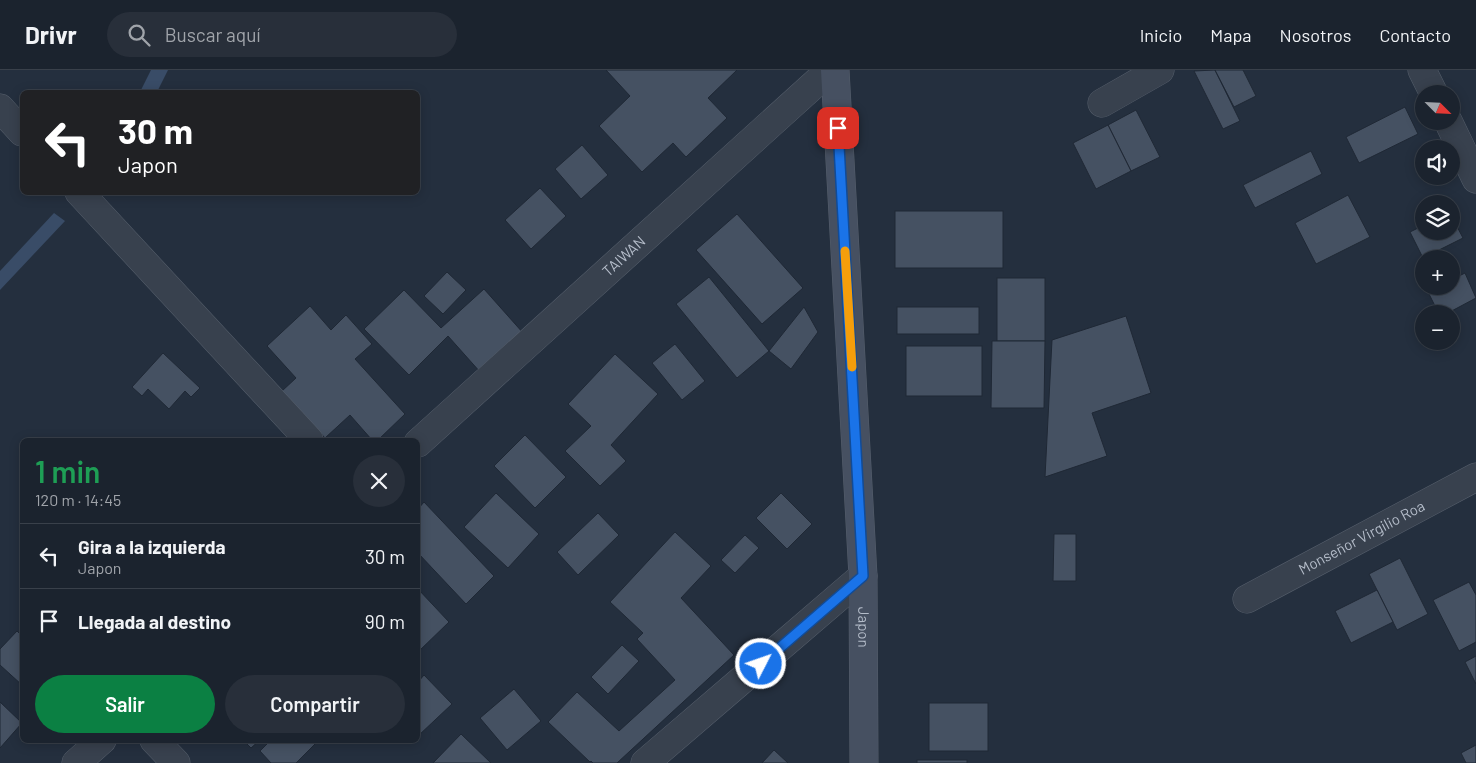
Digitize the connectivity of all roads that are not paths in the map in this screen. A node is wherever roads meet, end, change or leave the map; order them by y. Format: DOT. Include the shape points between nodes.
graph roads {
  1 [pos="830,70"];
  2 [pos="835,70"];
  3 [pos="1160,70"];
  4 [pos="1422,70"];
  5 [pos="1430,85"];
  6 [pos="1102,102"];
  7 [pos="0,108"];
  8 [pos="20,130"];
  9 [pos="1452,130"];
  10 [pos="1476,179"];
  11 [pos="82,195"];
  12 [pos="306,438"];
  13 [pos="420,441"];
  14 [pos="1476,477"];
  15 [pos="863,576"];
  16 [pos="1247,599"];
  17 [pos="99,743"];
  18 [pos="157,743"];
  19 [pos="76,763"];
  20 [pos="176,763"];
  21 [pos="645,763"];
  22 [pos="864,763"];
  1 -- 13 [label="street, TAIWAN"];
  2 -- 15 [label="street, Japon"];
  3 -- 6 [label="street"];
  4 -- 5 [label="street"];
  7 -- 8 [label="street"];
  9 -- 10 [label="street"];
  11 -- 12 [label="street"];
  14 -- 16 [label="street, Monseñor Virgilio Roa"];
  15 -- 21 [label="street"];
  15 -- 22 [label="street, Japon"];
  17 -- 19 [label="street"];
  18 -- 20 [label="street"];
}
